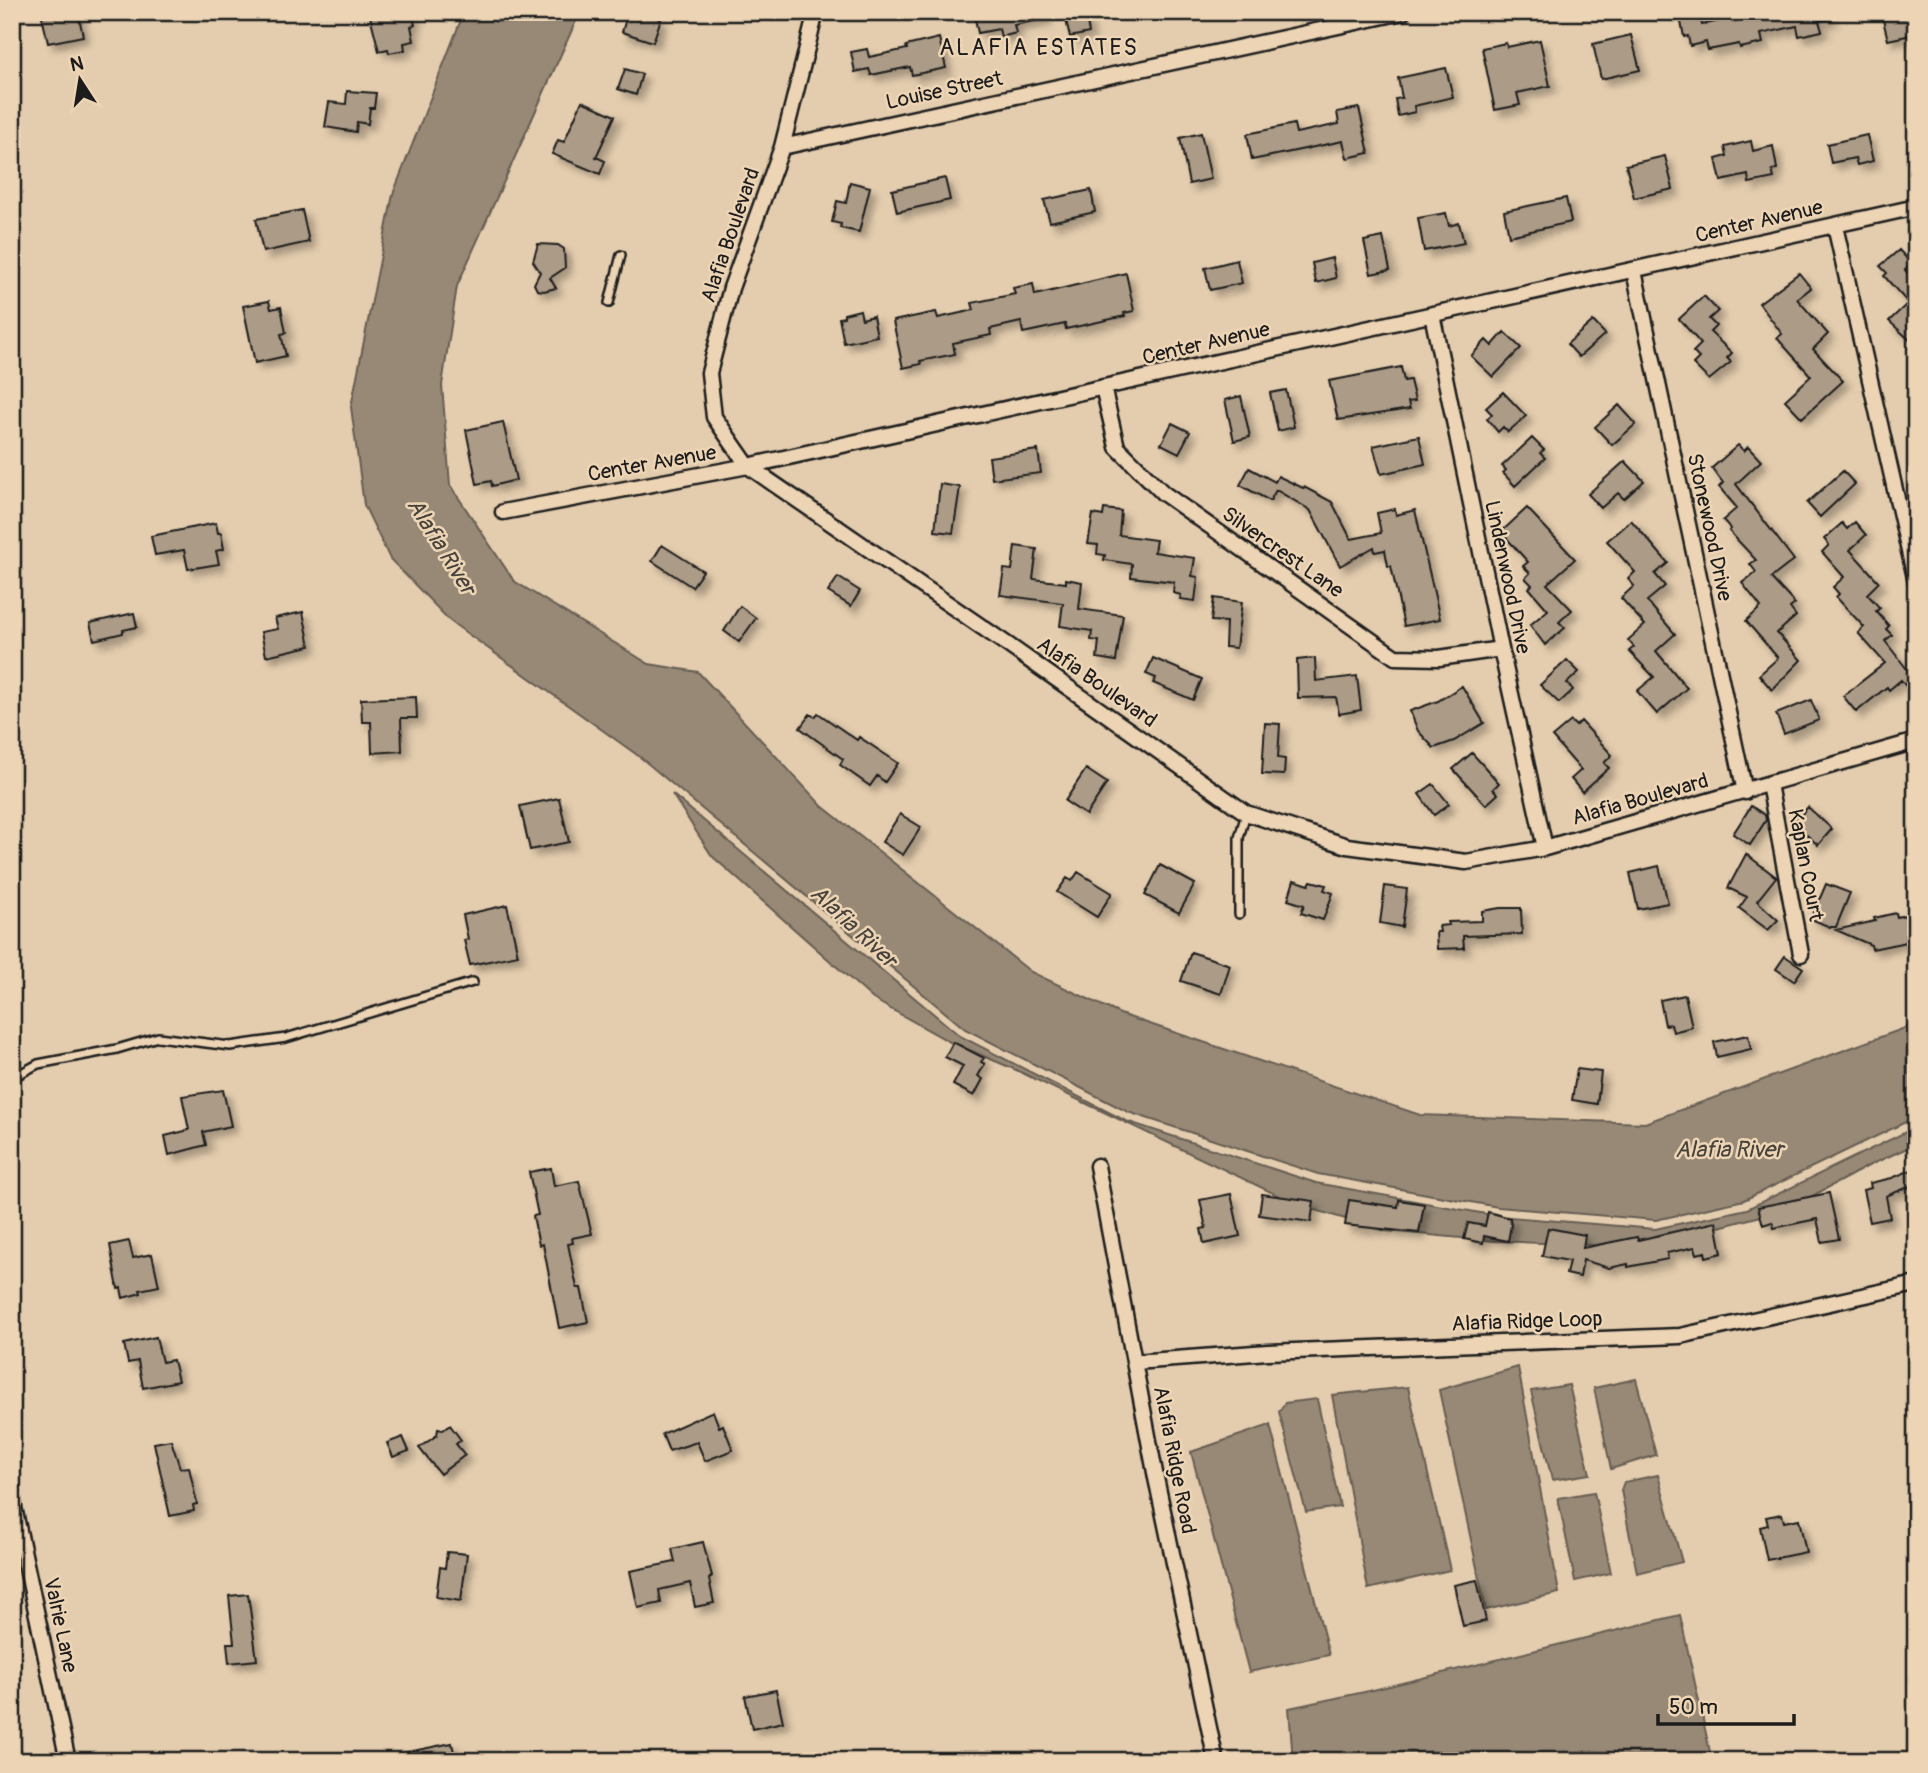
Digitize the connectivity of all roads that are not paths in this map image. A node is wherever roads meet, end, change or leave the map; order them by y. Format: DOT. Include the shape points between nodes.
graph roads {
  1 [pos="816,12"];
  2 [pos="1403,12"];
  3 [pos="782,146"];
  4 [pos="1916,207"];
  5 [pos="1835,226"];
  6 [pos="621,255"];
  7 [pos="1634,271"];
  8 [pos="609,303"];
  9 [pos="1432,314"];
  10 [pos="1103,387"];
  11 [pos="748,466"];
  12 [pos="503,512"];
  13 [pos="1916,582"];
  14 [pos="1501,649"];
  15 [pos="1916,741"];
  16 [pos="1769,784"];
  17 [pos="1745,792"];
  18 [pos="1246,813"];
  19 [pos="1545,848"];
  20 [pos="1239,914"];
  21 [pos="1801,954"];
  22 [pos="473,982"];
  23 [pos="12,1078"];
  24 [pos="1097,1167"];
  25 [pos="1916,1284"];
  26 [pos="1135,1362"];
  27 [pos="12,1498"];
  28 [pos="68,1761"];
  29 [pos="1216,1761"];
  1 -- 3 [label="street, Alafia Boulevard"];
  2 -- 3 [label="street, Louise Street"];
  3 -- 11 [label="street, Alafia Boulevard" via="731,288 709,373 714,417"];
  4 -- 5 [label="street, Center Avenue"];
  5 -- 7 [label="street, Center Avenue"];
  5 -- 13 [label="street"];
  6 -- 8 [label="lane"];
  7 -- 9 [label="street, Center Avenue"];
  7 -- 17 [label="street, Stonewood Drive"];
  9 -- 10 [label="street, Center Avenue"];
  9 -- 14 [label="street, Lindenwood Drive"];
  10 -- 11 [label="street, Center Avenue"];
  10 -- 14 [label="street, Silvercrest Lane" via="1117,447 1163,493 1395,657 1438,658"];
  11 -- 12 [label="street, Center Avenue"];
  11 -- 18 [label="street, Alafia Boulevard"];
  14 -- 19 [label="street, Lindenwood Drive"];
  15 -- 16 [label="street, Alafia Boulevard"];
  16 -- 17 [label="street, Alafia Boulevard"];
  16 -- 21 [label="street, Kaplan Court"];
  17 -- 19 [label="street, Alafia Boulevard"];
  18 -- 19 [label="street, Alafia Boulevard" via="1347,846 1441,860 1466,862"];
  18 -- 20 [label="lane" via="1239,838"];
  22 -- 23 [label="lane" via="286,1038 230,1046 158,1037 38,1064"];
  24 -- 26 [label="street, Alafia Ridge Road"];
  25 -- 26 [label="street, Alafia Ridge Loop" via="1680,1336 1268,1352"];
  26 -- 29 [label="street, Alafia Ridge Road"];
  27 -- 28 [label="street, Valrie Lane"];
}
